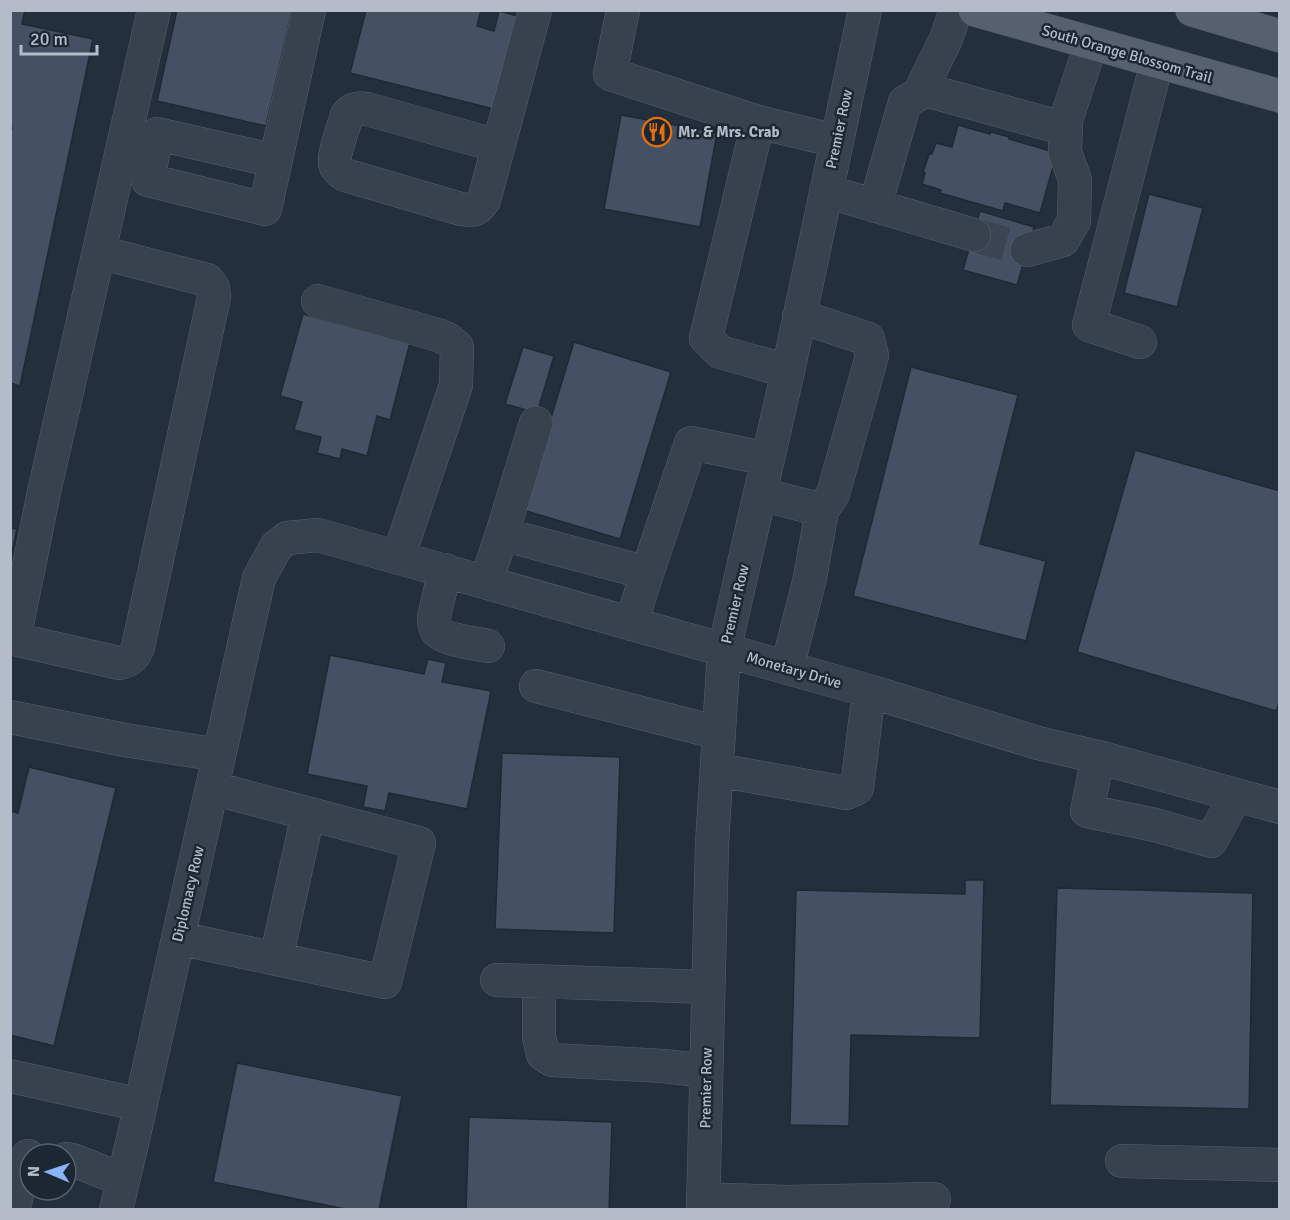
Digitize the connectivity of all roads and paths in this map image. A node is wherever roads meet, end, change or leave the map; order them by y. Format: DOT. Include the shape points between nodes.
graph roads {
  1 [pos="154,10"];
  2 [pos="309,10"];
  3 [pos="536,10"];
  4 [pos="623,10"];
  5 [pos="865,10"];
  6 [pos="956,10"];
  7 [pos="975,10"];
  8 [pos="1192,10"];
  9 [pos="1237,17"];
  10 [pos="1280,36"];
  11 [pos="1091,44"];
  12 [pos="1156,62"];
  13 [pos="922,89"];
  14 [pos="1280,96"];
  15 [pos="758,122"];
  16 [pos="1065,129"];
  17 [pos="837,141"];
  18 [pos="498,146"];
  19 [pos="276,161"];
  20 [pos="826,191"];
  21 [pos="875,206"];
  22 [pos="974,235"];
  23 [pos="1027,250"];
  24 [pos="99,252"];
  25 [pos="318,301"];
  26 [pos="799,315"];
  27 [pos="1140,342"];
  28 [pos="788,371"];
  29 [pos="536,423"];
  30 [pos="768,459"];
  31 [pos="760,494"];
  32 [pos="822,510"];
  33 [pos="502,534"];
  34 [pos="398,558"];
  35 [pos="445,570"];
  36 [pos="647,573"];
  37 [pos="259,578"];
  38 [pos="486,582"];
  39 [pos="631,624"];
  40 [pos="12,638"];
  41 [pos="488,646"];
  42 [pos="724,651"];
  43 [pos="787,668"];
  44 [pos="536,686"];
  45 [pos="868,691"];
  46 [pos="10,717"];
  47 [pos="719,733"];
  48 [pos="219,755"];
  49 [pos="1098,757"];
  50 [pos="717,770"];
  51 [pos="212,788"];
  52 [pos="1236,795"];
  53 [pos="1280,807"];
  54 [pos="308,814"];
  55 [pos="178,938"];
  56 [pos="276,959"];
  57 [pos="497,980"];
  58 [pos="539,981"];
  59 [pos="708,987"];
  60 [pos="706,1071"];
  61 [pos="10,1076"];
  62 [pos="141,1104"];
  63 [pos="1122,1161"];
  64 [pos="78,1164"];
  65 [pos="1280,1165"];
  66 [pos="18,1182"];
  67 [pos="119,1195"];
  68 [pos="934,1199"];
  69 [pos="703,1204"];
  70 [pos="13,1209"];
  1 -- 24 [label="street"];
  2 -- 19 [label="street"];
  3 -- 18 [label="street"];
  4 -- 15 [label="street" via="610,74"];
  5 -- 17 [label="street, Premier Row"];
  6 -- 13 [label="street"];
  7 -- 11 [label="main road, South Orange Blossom Trail"];
  8 -- 9 [label="main road"];
  9 -- 10 [label="main road"];
  11 -- 12 [label="main road, South Orange Blossom Trail"];
  11 -- 16 [label="street"];
  12 -- 14 [label="main road, South Orange Blossom Trail"];
  12 -- 27 [label="street" via="1089,325"];
  13 -- 16 [label="street"];
  13 -- 21 [label="street" via="905,102"];
  15 -- 17 [label="street"];
  15 -- 28 [label="street" via="706,338 720,352"];
  16 -- 23 [label="street" via="1065,152 1075,180 1074,221 1063,240"];
  17 -- 20 [label="street, Premier Row"];
  18 -- 18 [label="street" via="484,200 480,207 471,210 345,175 335,165 347,115 359,108"];
  20 -- 21 [label="street"];
  20 -- 26 [label="street, Premier Row"];
  21 -- 22 [label="street"];
  24 -- 40 [label="street"];
  24 -- 40 [label="street" via="207,280 214,297 138,647 134,657 119,663"];
  25 -- 34 [label="street" via="438,335 457,347 456,385"];
  26 -- 28 [label="street, Premier Row"];
  26 -- 32 [label="street" via="868,339 872,357 833,494"];
  28 -- 30 [label="street, Premier Row"];
  29 -- 33 [label="street"];
  30 -- 31 [label="street, Premier Row"];
  30 -- 36 [label="street" via="691,443"];
  31 -- 32 [label="street"];
  31 -- 42 [label="street, Premier Row"];
  32 -- 43 [label="street"];
  33 -- 36 [label="street"];
  33 -- 38 [label="street"];
  34 -- 35 [label="street, Monetary Drive"];
  34 -- 37 [label="street, Monetary Drive" via="318,535 287,538 276,546"];
  35 -- 38 [label="street, Monetary Drive"];
  35 -- 41 [label="street" via="434,624 438,632"];
  36 -- 39 [label="street"];
  37 -- 48 [label="street, Diplomacy Row"];
  38 -- 39 [label="street, Monetary Drive"];
  39 -- 42 [label="street, Monetary Drive"];
  42 -- 43 [label="street, Monetary Drive"];
  42 -- 47 [label="street, Premier Row"];
  43 -- 45 [label="street, Monetary Drive"];
  44 -- 47 [label="street"];
  45 -- 49 [label="street, Monetary Drive" via="1038,743"];
  45 -- 50 [label="street" via="857,788 846,793"];
  46 -- 48 [label="street"];
  47 -- 50 [label="street, Premier Row"];
  48 -- 51 [label="street, Diplomacy Row"];
  49 -- 52 [label="street, Monetary Drive"];
  49 -- 52 [label="street" via="1087,811 1211,841"];
  50 -- 59 [label="street, Premier Row"];
  51 -- 54 [label="street"];
  51 -- 55 [label="street, Diplomacy Row"];
  52 -- 53 [label="street, Monetary Drive"];
  54 -- 56 [label="street"];
  54 -- 56 [label="street" via="418,843 385,982"];
  55 -- 56 [label="street"];
  55 -- 62 [label="street, Diplomacy Row"];
  57 -- 58 [label="street"];
  58 -- 59 [label="street"];
  58 -- 60 [label="street" via="539,1037 543,1054 552,1060"];
  59 -- 60 [label="street, Premier Row"];
  60 -- 69 [label="street, Premier Row"];
  61 -- 62 [label="street"];
  62 -- 67 [label="street, Diplomacy Row"];
  63 -- 65 [label="street"];
  64 -- 67 [label="street"];
  66 -- 70 [label="street"];
  68 -- 69 [label="street"];
}
